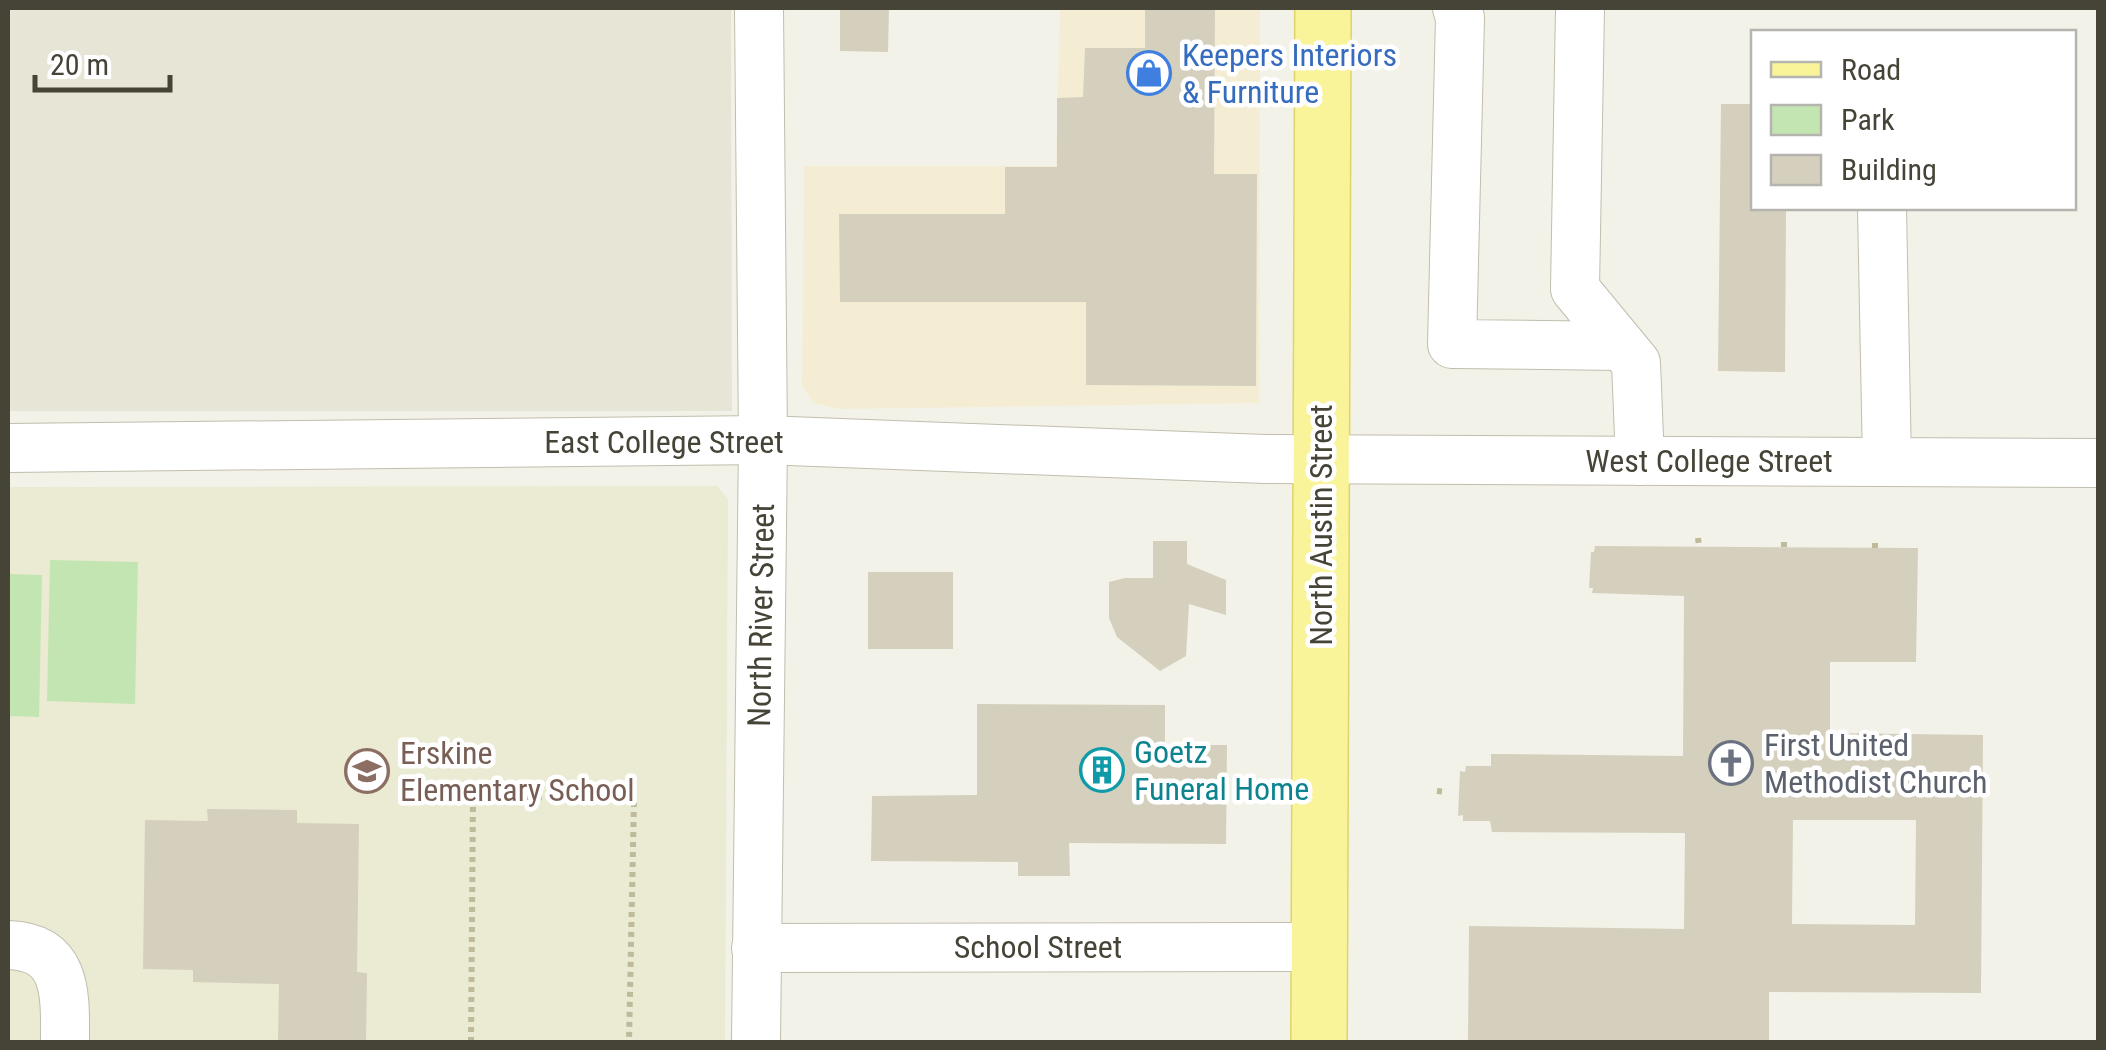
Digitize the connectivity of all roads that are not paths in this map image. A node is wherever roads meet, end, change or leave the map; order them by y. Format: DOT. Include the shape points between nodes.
graph roads {
  1 [pos="759,8"];
  2 [pos="1323,8"];
  3 [pos="1457,8"];
  4 [pos="1580,8"];
  5 [pos="1882,210"];
  6 [pos="1622,346"];
  7 [pos="763,440"];
  8 [pos="8,448"];
  9 [pos="1320,458"];
  10 [pos="1640,461"];
  11 [pos="1887,462"];
  12 [pos="2098,464"];
  13 [pos="8,945"];
  14 [pos="1319,947"];
  15 [pos="756,948"];
  16 [pos="65,1042"];
  17 [pos="756,1042"];
  18 [pos="1319,1042"];
  1 -- 7 [label="street, North River Street"];
  2 -- 9 [label="main road, North Austin Street"];
  3 -- 6 [label="street" via="1452,344"];
  4 -- 6 [label="street" via="1575,289"];
  5 -- 11 [label="street"];
  6 -- 10 [label="street" via="1636,363"];
  7 -- 8 [label="street, East College Street"];
  7 -- 9 [label="street, East College Street"];
  7 -- 15 [label="street, North River Street"];
  9 -- 10 [label="street, West College Street"];
  9 -- 14 [label="main road, North Austin Street"];
  10 -- 11 [label="street, West College Street"];
  11 -- 12 [label="street, West College Street"];
  13 -- 16 [label="street" via="39,951 56,968 65,989"];
  14 -- 15 [label="street, School Street"];
  14 -- 18 [label="main road, North Austin Street"];
  15 -- 17 [label="street, North River Street"];
}
